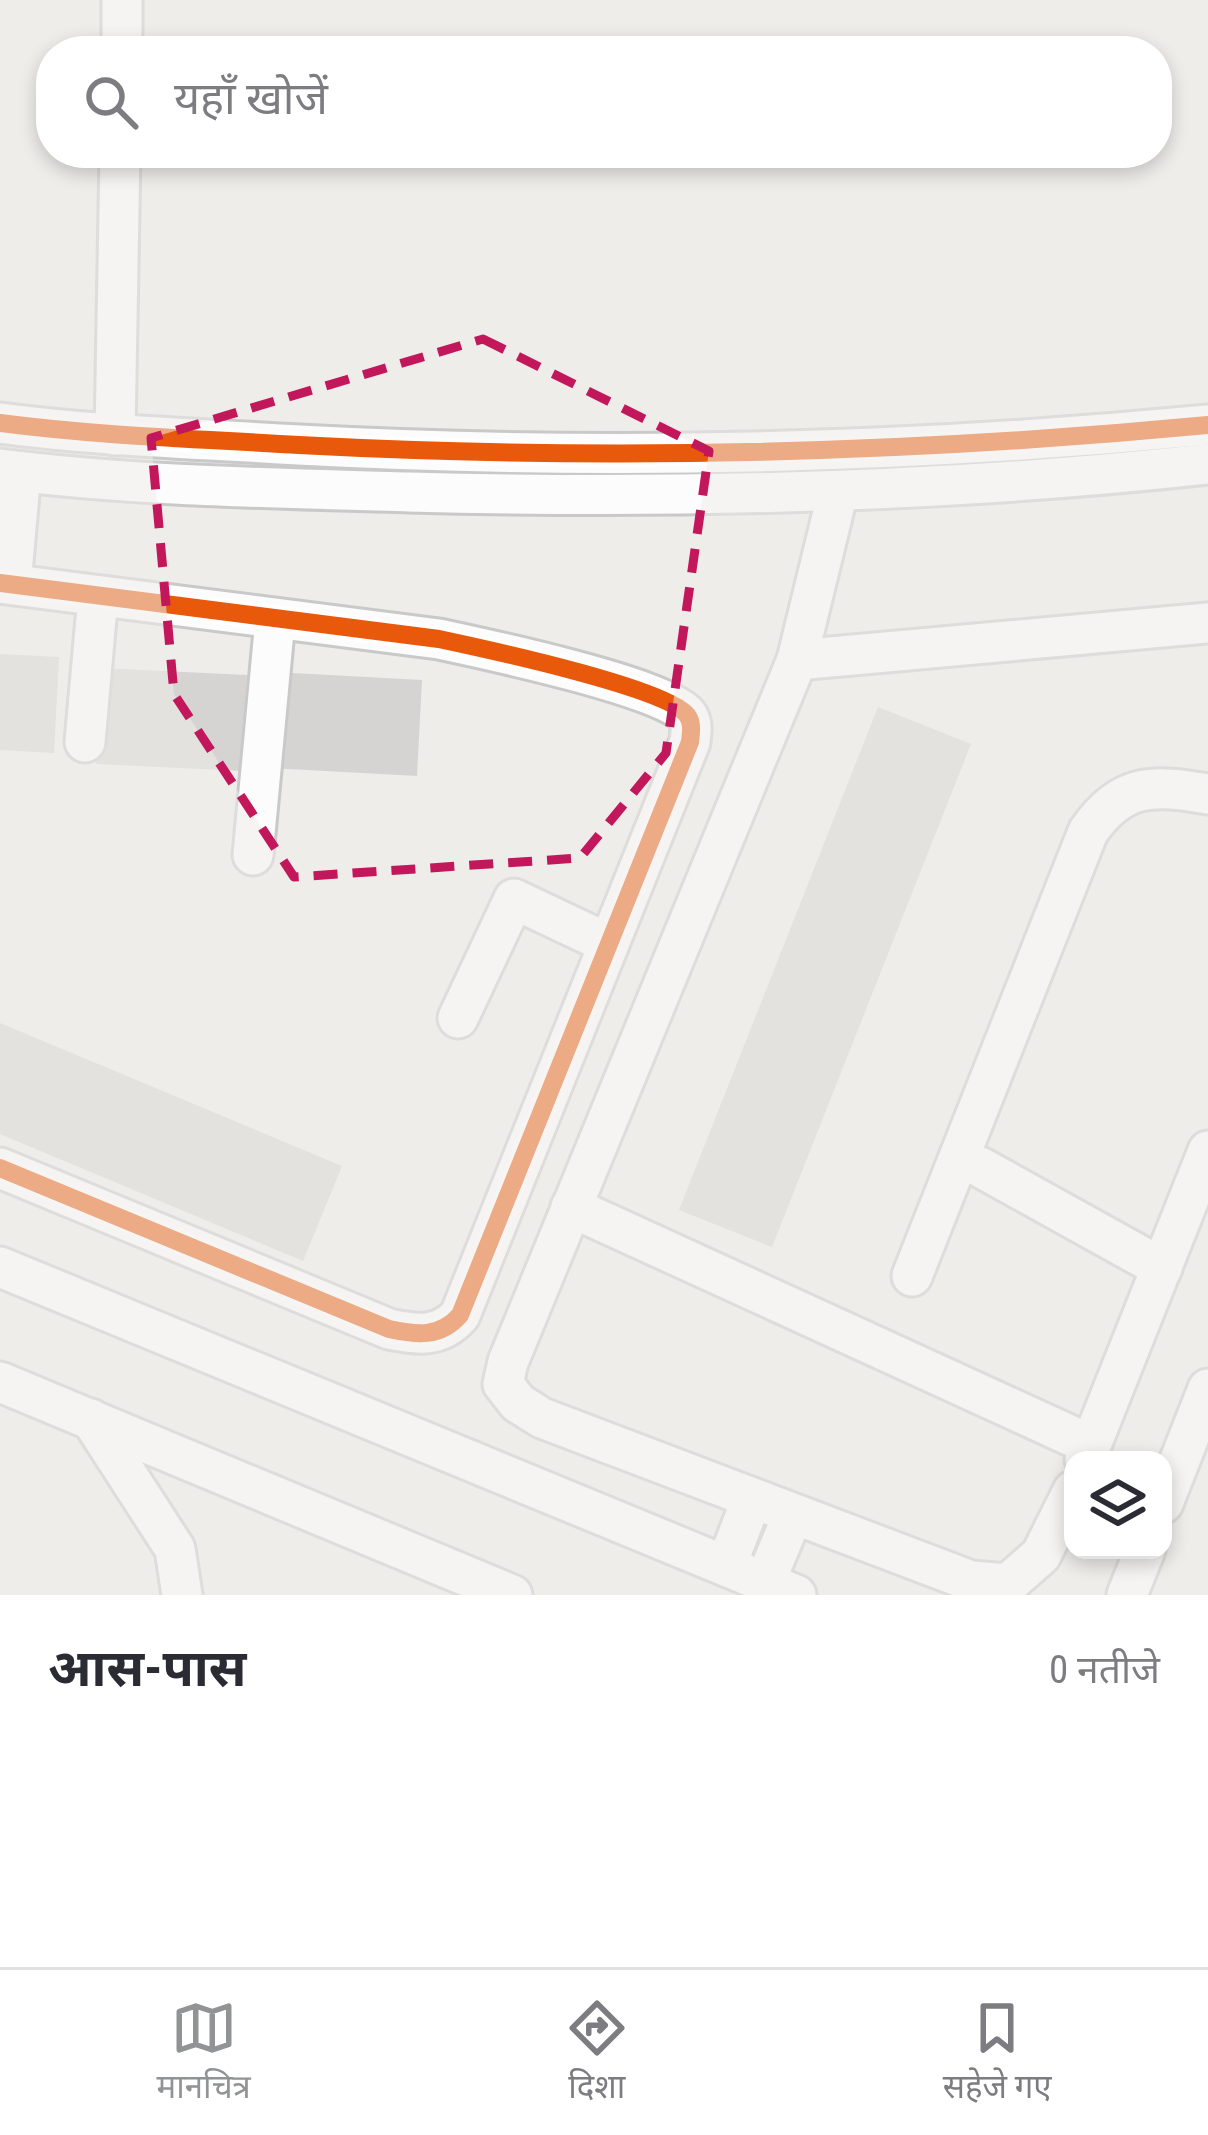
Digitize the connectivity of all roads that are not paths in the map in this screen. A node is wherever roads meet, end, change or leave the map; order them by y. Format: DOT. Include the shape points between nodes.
graph roads {
  1 [pos="122,0"];
  2 [pos="122,36"];
  3 [pos="120,168"];
  4 [pos="0,423"];
  5 [pos="1208,424"];
  6 [pos="115,435"];
  7 [pos="1208,464"];
  8 [pos="10,470"];
  9 [pos="838,491"];
  10 [pos="5,584"];
  11 [pos="98,596"];
  12 [pos="275,620"];
  13 [pos="1208,623"];
  14 [pos="797,660"];
  15 [pos="85,742"];
  16 [pos="1208,794"];
  17 [pos="253,855"];
  18 [pos="609,944"];
  19 [pos="458,1018"];
  20 [pos="1208,1151"];
  21 [pos="980,1167"];
  22 [pos="0,1168"];
  23 [pos="572,1207"];
  24 [pos="0,1268"];
  25 [pos="1162,1268"];
  26 [pos="912,1276"];
  27 [pos="0,1382"];
  28 [pos="1208,1389"];
  29 [pos="91,1419"];
  30 [pos="1197,1448"];
  31 [pos="1084,1451"];
  32 [pos="1089,1451"];
  33 [pos="1172,1488"];
  34 [pos="752,1499"];
  35 [pos="1064,1509"];
  36 [pos="793,1515"];
  37 [pos="1141,1559"];
  38 [pos="726,1566"];
  39 [pos="781,1589"];
  40 [pos="182,1595"];
  41 [pos="512,1595"];
  42 [pos="1127,1595"];
  1 -- 2 [label="street"];
  3 -- 6 [label="street"];
  4 -- 6 [label="street"];
  5 -- 6 [label="street" via="1048,440 688,454 430,452"];
  7 -- 9 [label="street"];
  8 -- 9 [label="street" via="237,488 551,496"];
  8 -- 10 [label="street"];
  9 -- 14 [label="street"];
  10 -- 11 [label="street"];
  11 -- 12 [label="street"];
  11 -- 15 [label="street"];
  12 -- 17 [label="street"];
  12 -- 18 [label="street" via="501,652 658,697 686,713 690,742"];
  13 -- 14 [label="street"];
  14 -- 23 [label="street"];
  16 -- 26 [label="street" via="1140,789 1101,813 1088,832"];
  18 -- 19 [label="street" via="514,899"];
  18 -- 22 [label="street" via="460,1315 448,1328 389,1329"];
  20 -- 25 [label="street"];
  21 -- 25 [label="street"];
  23 -- 31 [label="street"];
  23 -- 34 [label="street" via="503,1384 542,1418"];
  24 -- 38 [label="street"];
  25 -- 32 [label="street"];
  27 -- 29 [label="street"];
  28 -- 30 [label="street"];
  29 -- 40 [label="street" via="175,1549"];
  29 -- 41 [label="street"];
  30 -- 33 [label="street"];
  34 -- 36 [label="street"];
  34 -- 38 [label="street"];
  35 -- 36 [label="street" via="1041,1555 1008,1584 971,1581"];
  36 -- 39 [label="street"];
  37 -- 42 [label="street"];
  38 -- 39 [label="street"];
}
